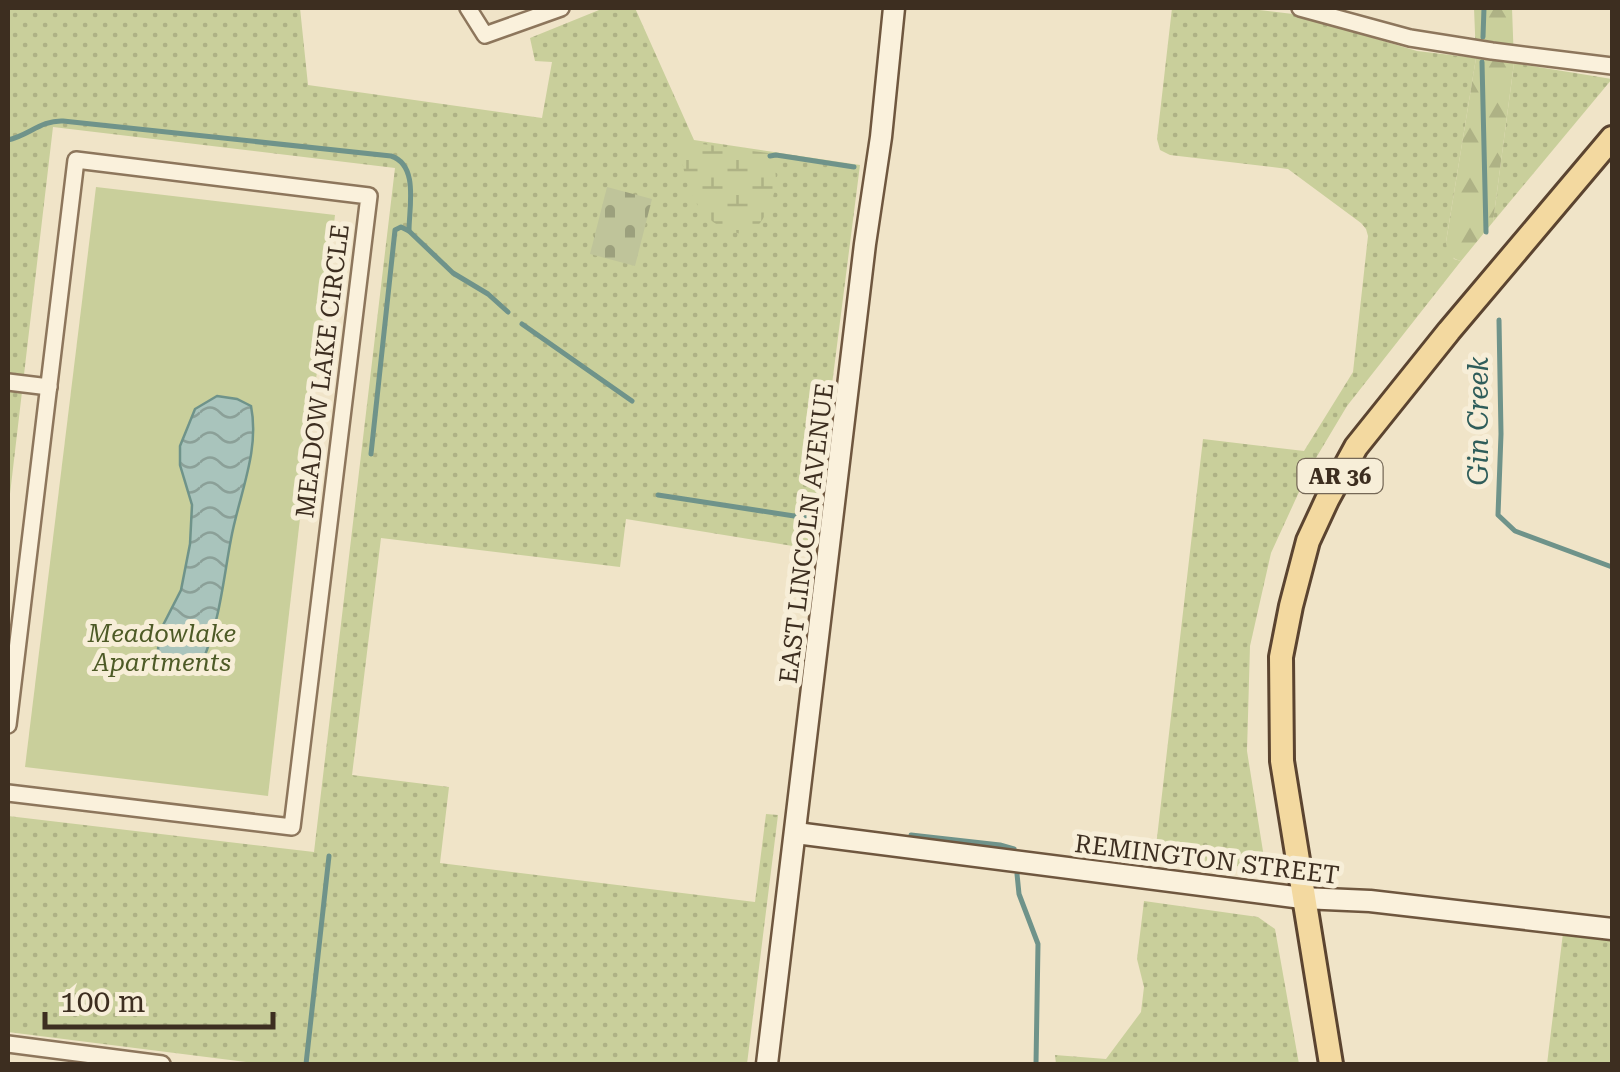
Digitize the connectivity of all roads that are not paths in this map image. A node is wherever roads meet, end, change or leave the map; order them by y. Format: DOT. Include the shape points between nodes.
graph roads {
  1 [pos="468,8"];
  2 [pos="561,8"];
  3 [pos="894,8"];
  4 [pos="1300,8"];
  5 [pos="1612,66"];
  6 [pos="1612,138"];
  7 [pos="8,382"];
  8 [pos="49,387"];
  9 [pos="11,663"];
  10 [pos="8,725"];
  11 [pos="8,793"];
  12 [pos="796,833"];
  13 [pos="1302,898"];
  14 [pos="1612,929"];
  15 [pos="8,1044"];
  16 [pos="162,1064"];
  17 [pos="767,1064"];
  18 [pos="1331,1064"];
  1 -- 2 [label="street" via="486,35"];
  3 -- 12 [label="street, EAST LINCOLN AVENUE"];
  4 -- 5 [label="street" via="1410,38"];
  6 -- 13 [label="main road, AR 36" via="1356,447 1308,541 1280,657 1282,761"];
  7 -- 8 [label="street"];
  8 -- 9 [label="street, MEADOW LAKE CIRCLE"];
  8 -- 11 [label="street, MEADOW LAKE CIRCLE" via="76,160 369,196 292,827"];
  9 -- 10 [label="street, MEADOW LAKE CIRCLE"];
  12 -- 13 [label="street, REMINGTON STREET"];
  12 -- 17 [label="street, EAST LINCOLN AVENUE"];
  13 -- 14 [label="street, REMINGTON STREET"];
  13 -- 18 [label="main road, AR 36"];
  15 -- 16 [label="street"];
}
